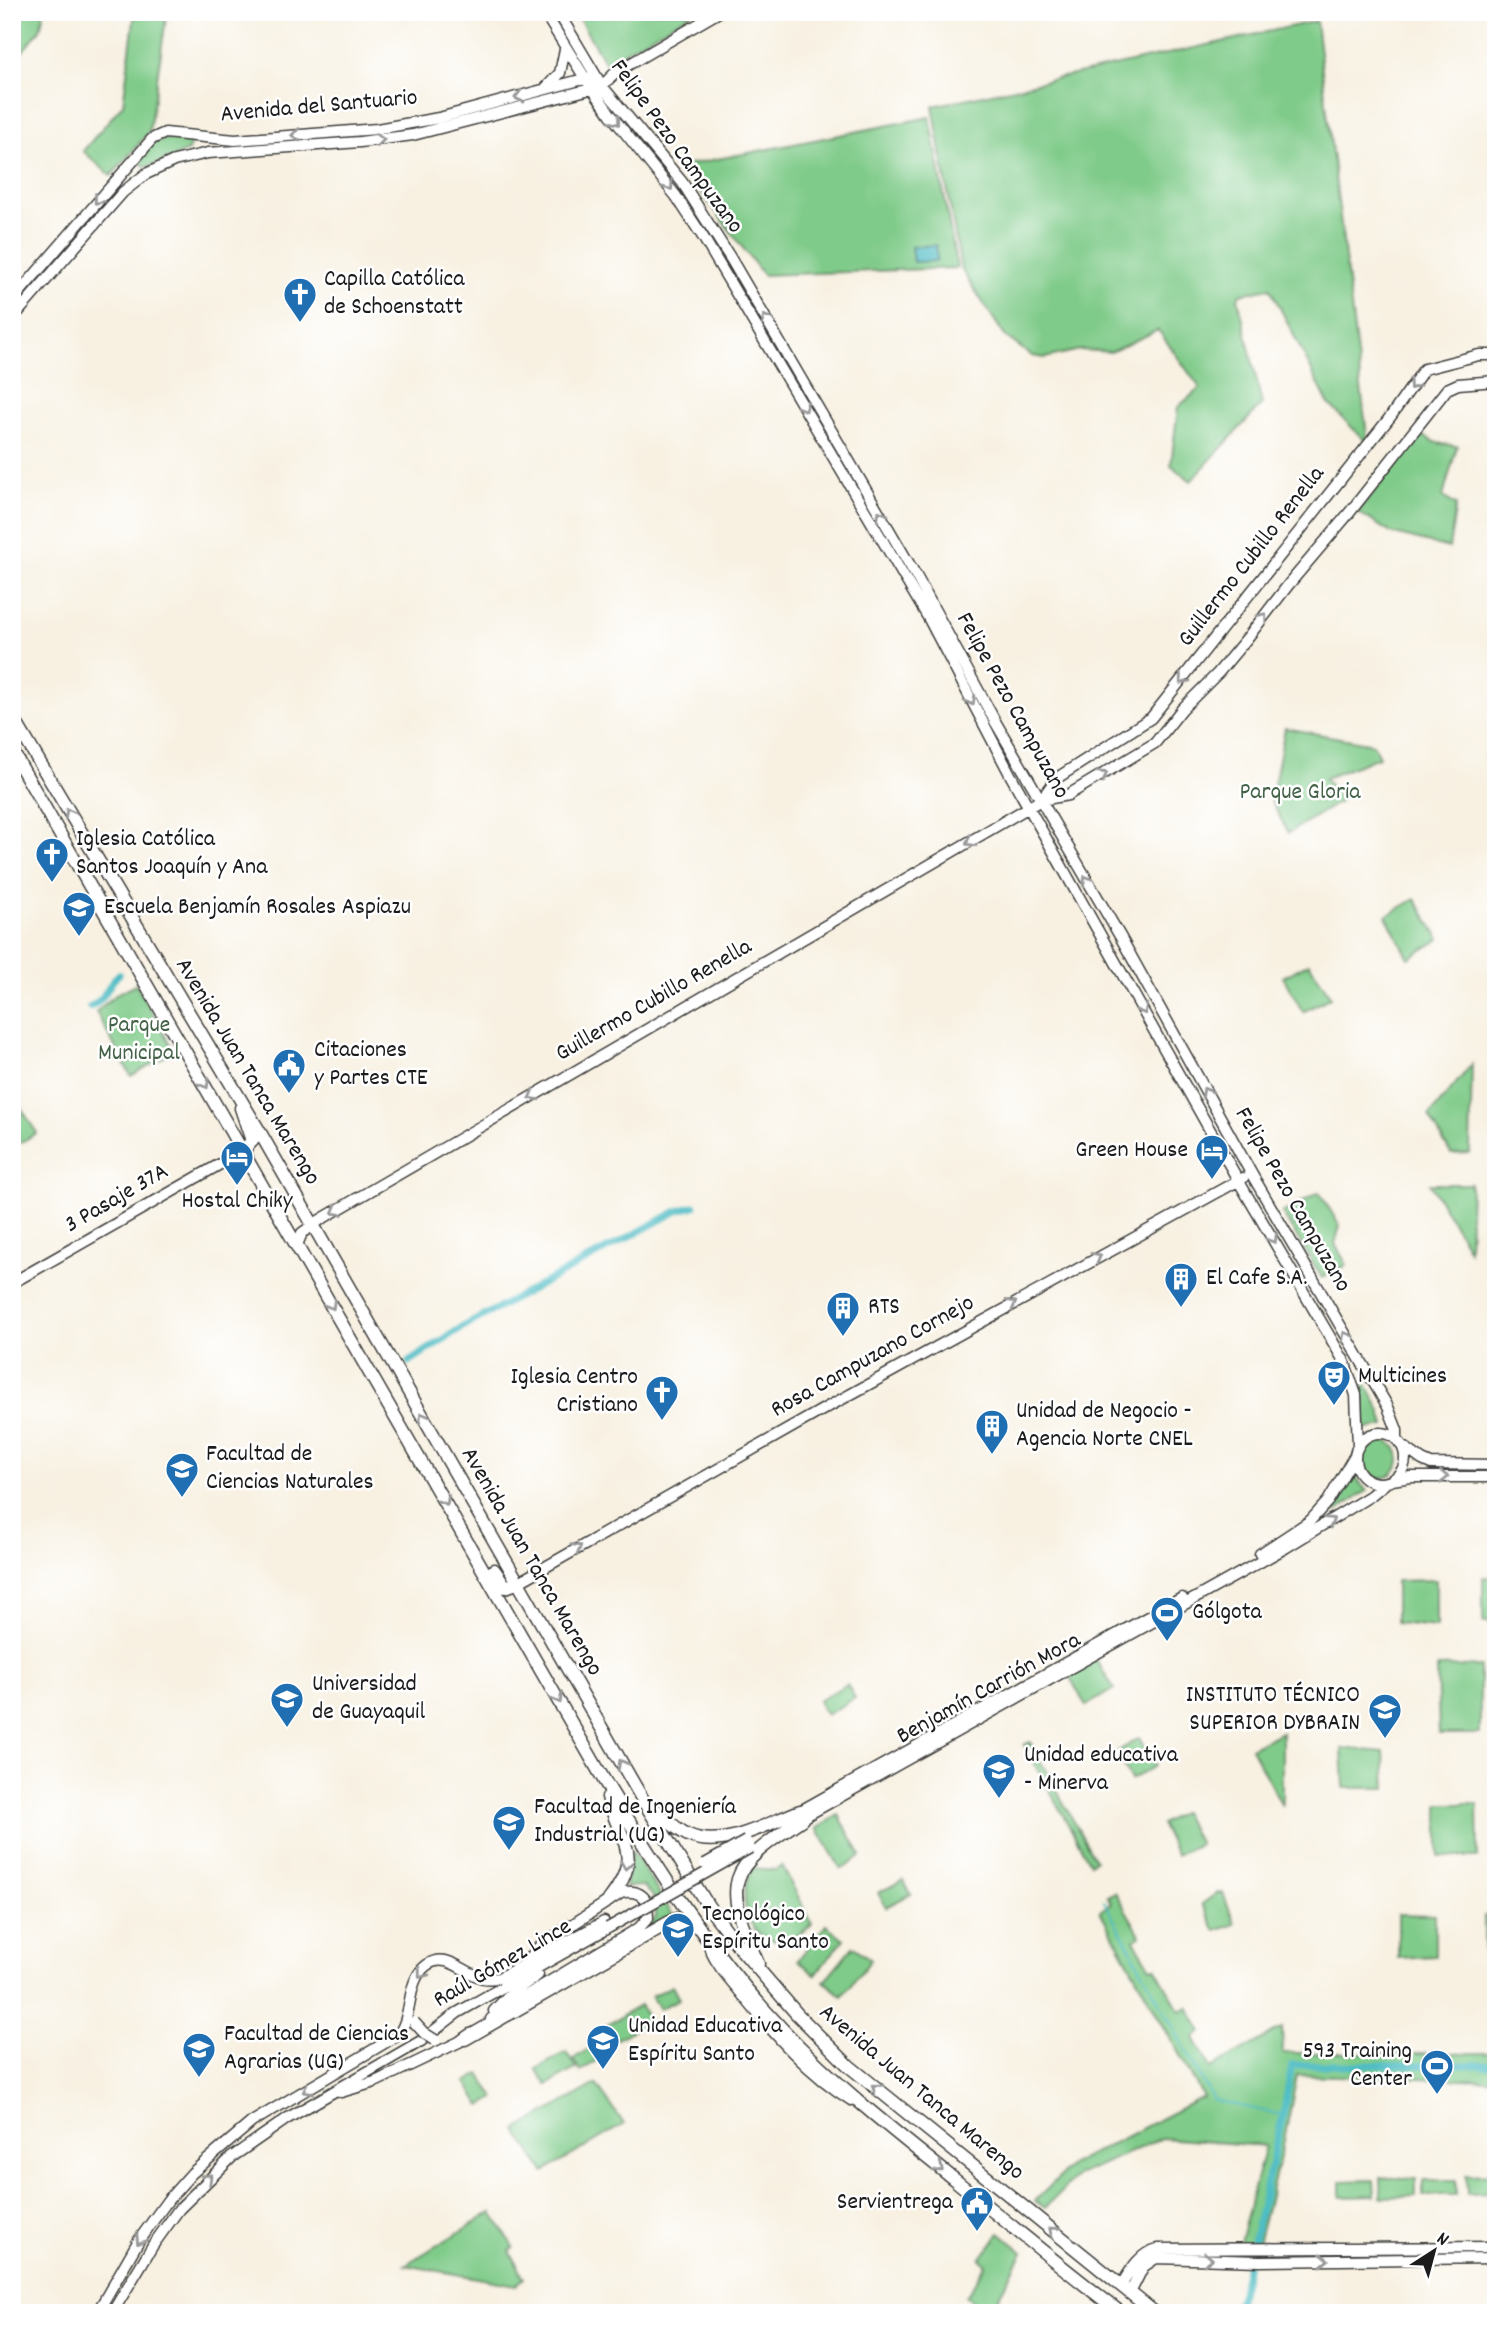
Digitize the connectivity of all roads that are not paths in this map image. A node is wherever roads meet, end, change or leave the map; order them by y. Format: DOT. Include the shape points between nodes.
graph roads {
  1 [pos="544,12"];
  2 [pos="558,12"];
  3 [pos="719,12"];
  4 [pos="565,49"];
  5 [pos="594,82"];
  6 [pos="542,91"];
  7 [pos="185,134"];
  8 [pos="140,153"];
  9 [pos="190,156"];
  10 [pos="153,171"];
  11 [pos="12,301"];
  12 [pos="12,319"];
  13 [pos="1496,355"];
  14 [pos="1492,381"];
  15 [pos="910,577"];
  16 [pos="12,716"];
  17 [pos="12,724"];
  18 [pos="24,735"];
  19 [pos="12,751"];
  20 [pos="1041,800"];
  21 [pos="1029,808"];
  22 [pos="239,1098"];
  23 [pos="243,1151"];
  24 [pos="1251,1173"];
  25 [pos="1238,1180"];
  26 [pos="1261,1190"];
  27 [pos="1248,1198"];
  28 [pos="313,1225"];
  29 [pos="297,1245"];
  30 [pos="12,1283"];
  31 [pos="1399,1442"];
  32 [pos="1357,1451"];
  33 [pos="1496,1465"];
  34 [pos="1496,1477"];
  35 [pos="1390,1481"];
  36 [pos="460,1527"];
  37 [pos="519,1583"];
  38 [pos="604,1780"];
  39 [pos="640,1795"];
  40 [pos="801,1815"];
  41 [pos="609,1900"];
  42 [pos="606,1925"];
  43 [pos="700,1930"];
  44 [pos="581,1939"];
  45 [pos="548,1941"];
  46 [pos="521,1967"];
  47 [pos="764,1977"];
  48 [pos="410,2003"];
  49 [pos="477,2029"];
  50 [pos="462,2040"];
  51 [pos="313,2103"];
  52 [pos="1496,2247"];
  53 [pos="1257,2255"];
  54 [pos="1496,2258"];
  55 [pos="1125,2289"];
  56 [pos="1114,2311"];
  57 [pos="97,2313"];
  58 [pos="112,2313"];
  59 [pos="1155,2313"];
  1 -- 4 [label="main road, Felipe Pezo Campuzano"];
  2 -- 5 [label="main road, Felipe Pezo Campuzano"];
  3 -- 5 [label="main road, Avenida del Santuario"];
  4 -- 5 [label="main road, Felipe Pezo Campuzano"];
  4 -- 6 [label="main road" via="560,73"];
  5 -- 6 [label="main road, Avenida del Santuario"];
  9 -- 5 [label="main road, Avenida del Santuario, one-way" via="413,135"];
  5 -- 15 [label="main road, Felipe Pezo Campuzano" via="700,208"];
  6 -- 7 [label="main road, Avenida del Santuario, one-way" via="439,118 377,128 235,140"];
  7 -- 8 [label="main road, Avenida del Santuario" via="159,134"];
  7 -- 9 [label="main road" via="196,144"];
  8 -- 10 [label="main road" via="139,166"];
  8 -- 11 [label="main road, Avenida del Santuario, one-way"];
  9 -- 10 [label="main road, Avenida del Santuario"];
  10 -- 12 [label="main road, Avenida del Santuario" via="110,205"];
  13 -- 20 [label="main road, Guillermo Cubillo Renella, one-way" via="1424,369 1152,718 1057,778"];
  20 -- 14 [label="main road, Guillermo Cubillo Renella, one-way" via="1069,795 1155,743 1248,637 1447,389"];
  15 -- 20 [label="main road, Felipe Pezo Campuzano"];
  15 -- 21 [label="main road, Felipe Pezo Campuzano, one-way"];
  16 -- 18 [label="main road, Avenida Juan Tanca Marengo"];
  17 -- 18 [label="main road"];
  22 -- 18 [label="main road, Avenida Juan Tanca Marengo, one-way"];
  19 -- 23 [label="main road, Avenida Juan Tanca Marengo, one-way"];
  20 -- 21 [label="main road, Guillermo Cubillo Renella"];
  24 -- 20 [label="main road, Felipe Pezo Campuzano, one-way"];
  21 -- 25 [label="main road, Felipe Pezo Campuzano, one-way"];
  21 -- 28 [label="main road, Guillermo Cubillo Renella, one-way"];
  22 -- 23 [label="main road" via="252,1138"];
  22 -- 28 [label="main road, Avenida Juan Tanca Marengo"];
  23 -- 29 [label="main road, Avenida Juan Tanca Marengo"];
  23 -- 30 [label="main road, 3 Pasaje 37A"];
  24 -- 25 [label="main road, Rosa Campuzano Cornejo"];
  24 -- 26 [label="main road, Felipe Pezo Campuzano"];
  25 -- 27 [label="main road, Felipe Pezo Campuzano"];
  37 -- 25 [label="main road, Rosa Campuzano Cornejo, one-way"];
  26 -- 27 [label="main road" via="1254,1189"];
  31 -- 26 [label="main road, Felipe Pezo Campuzano, one-way" via="1388,1407"];
  27 -- 32 [label="main road, Felipe Pezo Campuzano, one-way" via="1344,1361 1356,1395"];
  28 -- 29 [label="main road, Guillermo Cubillo Renella" via="302,1233"];
  37 -- 28 [label="main road, Avenida Juan Tanca Marengo, one-way"];
  29 -- 36 [label="main road, Avenida Juan Tanca Marengo, one-way"];
  31 -- 32 [label="main road" via="1376,1434 1368,1436"];
  31 -- 33 [label="main road" via="1431,1464"];
  31 -- 35 [label="main road" via="1405,1464"];
  32 -- 35 [label="main road" via="1356,1463 1364,1477 1379,1483"];
  32 -- 40 [label="main road, Benjamín Carrión Mora" via="1328,1501 1294,1534"];
  35 -- 34 [label="main road, one-way"];
  40 -- 35 [label="main road, Benjamín Carrión Mora, one-way" via="1285,1548"];
  36 -- 37 [label="main road" via="503,1585"];
  36 -- 38 [label="main road, Avenida Juan Tanca Marengo, one-way"];
  39 -- 37 [label="main road, Avenida Juan Tanca Marengo, one-way"];
  38 -- 41 [label="main road, one-way" via="628,1853 625,1877"];
  38 -- 43 [label="main road, Avenida Juan Tanca Marengo"];
  39 -- 40 [label="main road" via="677,1828 701,1839 727,1838"];
  39 -- 47 [label="main road, Avenida Juan Tanca Marengo" via="702,1896"];
  40 -- 42 [label="main road, Benjamín Carrión Mora, bridge"];
  40 -- 47 [label="main road" via="749,1860 735,1884 742,1926"];
  41 -- 45 [label="main road"];
  41 -- 49 [label="main road" via="628,1891 638,1893 647,1902 648,1917 639,1928"];
  42 -- 44 [label="main road, Raúl Gómez Lince"];
  43 -- 50 [label="main road" via="675,1919"];
  43 -- 56 [label="main road, Avenida Juan Tanca Marengo, one-way" via="781,2029 872,2114"];
  44 -- 45 [label="main road"];
  44 -- 46 [label="main road, Raúl Gómez Lince"];
  44 -- 49 [label="main road" via="508,1996"];
  44 -- 51 [label="main road, Raúl Gómez Lince" via="457,2013 404,2052"];
  45 -- 46 [label="main road"];
  46 -- 48 [label="main road, Raúl Gómez Lince, one-way" via="484,1979 448,1962 433,1962 422,1969"];
  55 -- 47 [label="main road, Avenida Juan Tanca Marengo, one-way" via="849,2066"];
  48 -- 50 [label="main road, bridge" via="414,2022 424,2033 435,2040"];
  48 -- 57 [label="main road, Raúl Gómez Lince, one-way" via="405,2025 394,2040 252,2122 192,2173 139,2240"];
  49 -- 50 [label="main road"];
  50 -- 51 [label="main road" via="375,2082"];
  58 -- 51 [label="main road, Raúl Gómez Lince, one-way" via="153,2245 203,2183 252,2142"];
  52 -- 53 [label="main road"];
  53 -- 54 [label="main road, one-way"];
  53 -- 55 [label="main road" via="1156,2258"];
  55 -- 59 [label="main road, Avenida Juan Tanca Marengo"];
}
